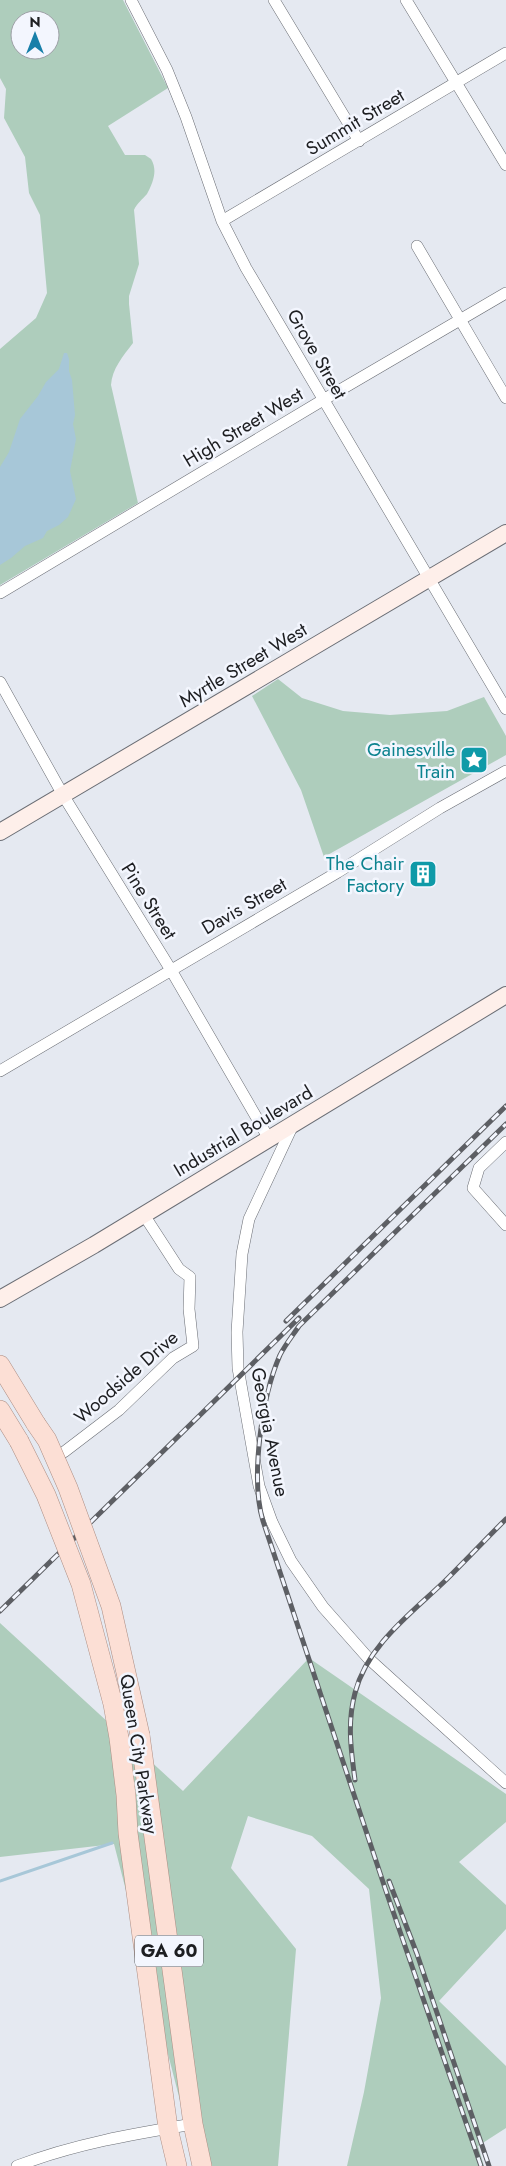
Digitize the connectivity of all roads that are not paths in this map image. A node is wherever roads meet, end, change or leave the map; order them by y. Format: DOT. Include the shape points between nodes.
graph roads {
  1 [pos="131,0"];
  2 [pos="274,0"];
  3 [pos="406,0"];
  4 [pos="506,52"];
  5 [pos="456,81"];
  6 [pos="359,140"];
  7 [pos="506,164"];
  8 [pos="222,221"];
  9 [pos="417,246"];
  10 [pos="506,293"];
  11 [pos="461,320"];
  12 [pos="506,398"];
  13 [pos="323,400"];
  14 [pos="506,533"];
  15 [pos="429,578"];
  16 [pos="0,593"];
  17 [pos="0,682"];
  18 [pos="506,709"];
  19 [pos="506,771"];
  20 [pos="63,795"];
  21 [pos="0,832"];
  22 [pos="171,970"];
  23 [pos="506,995"];
  24 [pos="0,1071"];
  25 [pos="293,1124"];
  26 [pos="269,1139"];
  27 [pos="506,1142"];
  28 [pos="144,1215"];
  29 [pos="506,1225"];
  30 [pos="0,1299"];
  31 [pos="0,1365"];
  32 [pos="0,1410"];
  33 [pos="64,1452"];
  34 [pos="506,1783"];
  35 [pos="192,2124"];
  36 [pos="168,2128"];
  37 [pos="18,2166"];
  38 [pos="177,2166"];
  39 [pos="202,2166"];
  1 -- 8 [label="street, Grove Street" via="168,70"];
  2 -- 6 [label="street"];
  3 -- 5 [label="street"];
  4 -- 5 [label="street, Summit Street"];
  5 -- 6 [label="street, Summit Street"];
  5 -- 7 [label="street"];
  6 -- 8 [label="street, Summit Street"];
  8 -- 13 [label="street, Grove Street"];
  9 -- 11 [label="street"];
  10 -- 11 [label="street, High Street West"];
  11 -- 12 [label="street"];
  11 -- 13 [label="street, High Street West"];
  13 -- 15 [label="street, Grove Street"];
  13 -- 16 [label="street, High Street West"];
  14 -- 15 [label="street, Myrtle Street West"];
  15 -- 18 [label="street, Grove Street"];
  15 -- 20 [label="street, Myrtle Street West"];
  17 -- 20 [label="street, Pine Street"];
  19 -- 22 [label="street, Davis Street"];
  20 -- 21 [label="street, Myrtle Street West"];
  20 -- 22 [label="street, Pine Street"];
  22 -- 24 [label="street, Davis Street"];
  22 -- 26 [label="street, Pine Street"];
  23 -- 25 [label="street, Industrial Boulevard"];
  25 -- 26 [label="street, Industrial Boulevard"];
  25 -- 34 [label="street, Georgia Avenue" via="249,1219 242,1254 238,1368 259,1486 272,1522 292,1561 323,1607 368,1659"];
  26 -- 28 [label="street, Industrial Boulevard"];
  27 -- 29 [label="street" via="479,1168 473,1188"];
  28 -- 30 [label="street, Industrial Boulevard"];
  28 -- 33 [label="street, Woodside Drive" via="179,1269 190,1277 193,1346 173,1358 119,1410"];
  31 -- 35 [label="main road, Queen City Parkway / GA 60, bridge" via="47,1440 111,1606 140,1735"];
  32 -- 36 [label="main road, Queen City Parkway / GA 60, bridge" via="46,1495 81,1584 113,1704"];
  35 -- 36 [label="street"];
  35 -- 39 [label="main road, Queen City Parkway / GA 60"];
  36 -- 37 [label="street" via="85,2143"];
  36 -- 38 [label="main road, Queen City Parkway / GA 60"];
}
